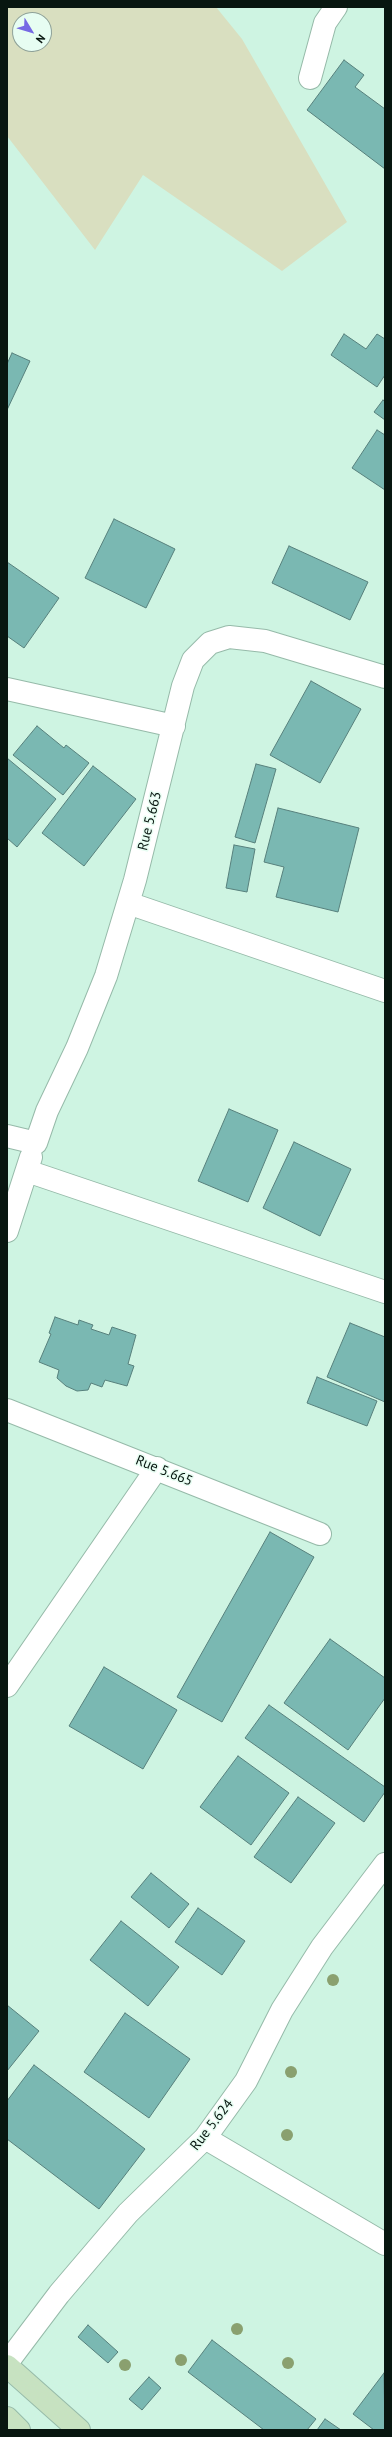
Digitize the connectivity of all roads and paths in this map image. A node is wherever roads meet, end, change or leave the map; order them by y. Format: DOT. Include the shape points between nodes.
graph roads {
  1 [pos="336,7"];
  2 [pos="310,78"];
  3 [pos="385,677"];
  4 [pos="7,689"];
  5 [pos="174,726"];
  6 [pos="128,903"];
  7 [pos="385,991"];
  8 [pos="7,1136"];
  9 [pos="36,1143"];
  10 [pos="27,1171"];
  11 [pos="7,1231"];
  12 [pos="385,1292"];
  13 [pos="7,1410"];
  14 [pos="158,1468"];
  15 [pos="320,1534"];
  16 [pos="7,1686"];
  17 [pos="385,1864"];
  18 [pos="205,2138"];
  19 [pos="385,2244"];
  20 [pos="7,2363"];
  21 [pos="7,2366"];
  22 [pos="7,2418"];
  23 [pos="20,2430"];
  24 [pos="78,2430"];
  1 -- 2 [label="street" via="326,23"];
  3 -- 5 [label="street, Rue 5.663" via="265,641 229,637 210,644 193,660 183,686"];
  4 -- 5 [label="street"];
  5 -- 6 [label="street, Rue 5.663"];
  6 -- 7 [label="street"];
  6 -- 9 [label="street, Rue 5.663" via="106,976 77,1048 47,1111"];
  8 -- 9 [label="street"];
  9 -- 10 [label="street, Rue 5.663"];
  10 -- 11 [label="street, Rue 5.663"];
  10 -- 12 [label="street"];
  13 -- 14 [label="street, Rue 5.665"];
  14 -- 15 [label="street, Rue 5.665"];
  14 -- 16 [label="street"];
  17 -- 18 [label="street, Rue 5.624" via="322,1947 282,2010 246,2081"];
  18 -- 19 [label="street"];
  18 -- 20 [label="street, Rue 5.624" via="128,2213 59,2294"];
  21 -- 24 [label="street"];
  22 -- 23 [label="street"];
}
